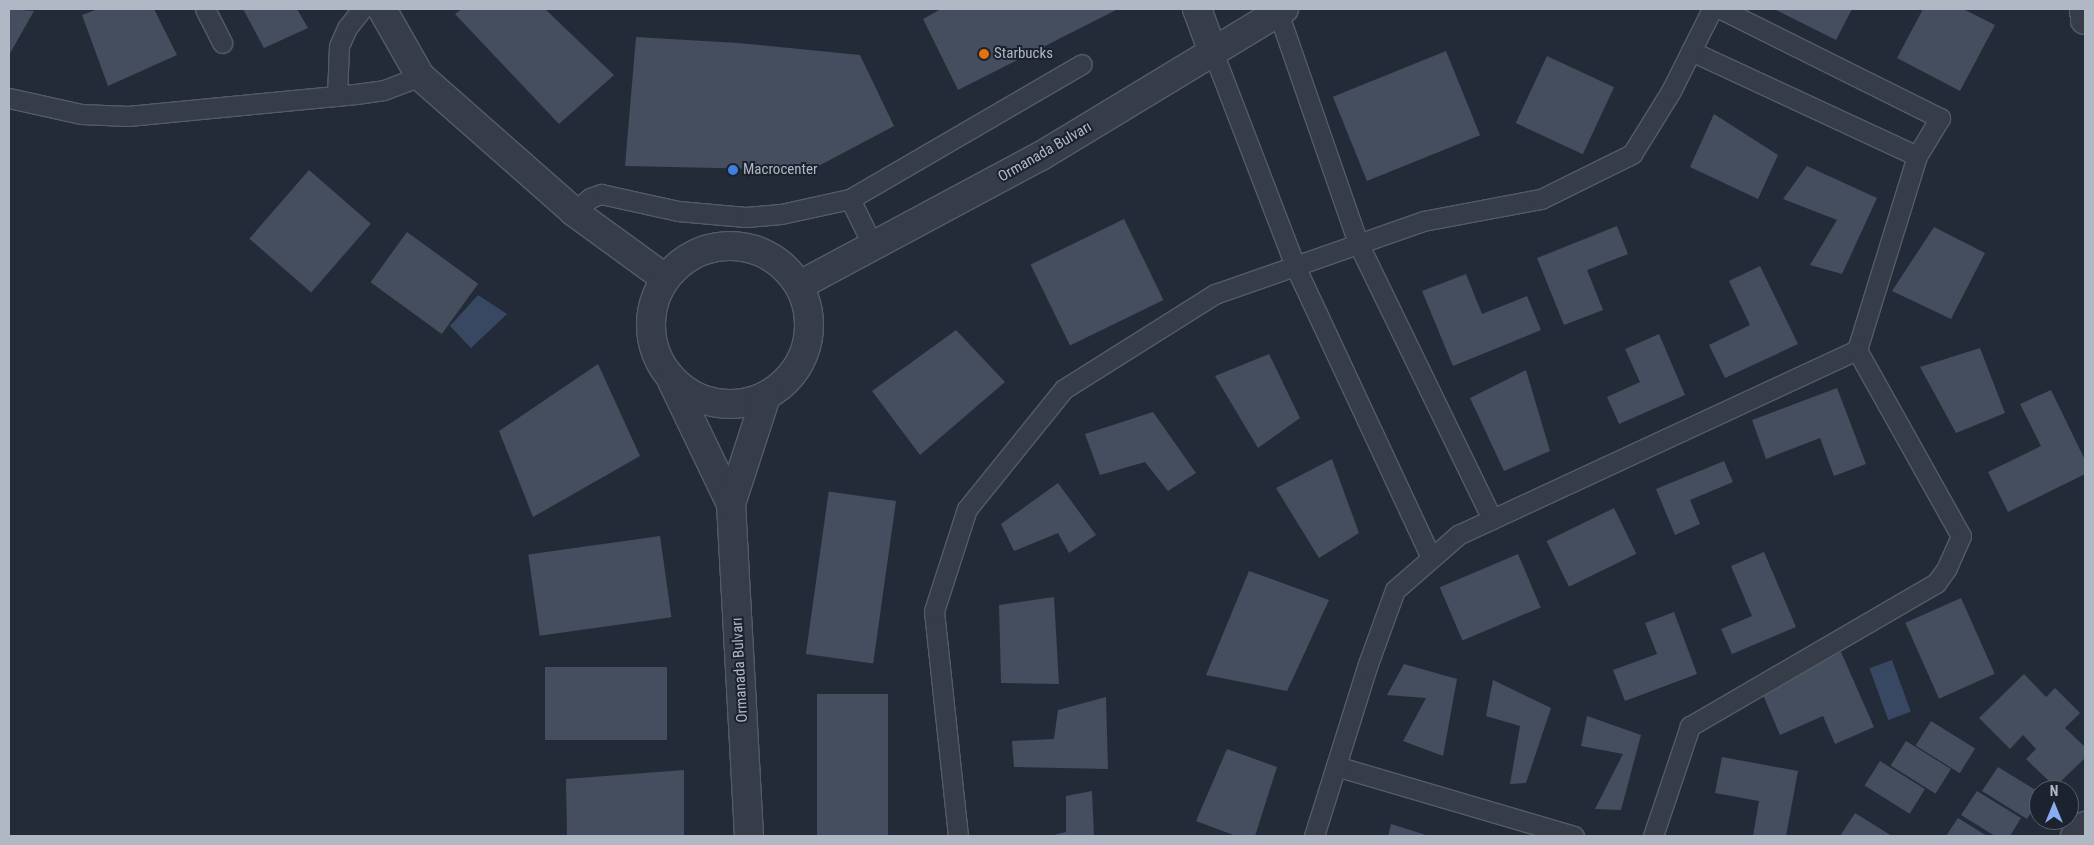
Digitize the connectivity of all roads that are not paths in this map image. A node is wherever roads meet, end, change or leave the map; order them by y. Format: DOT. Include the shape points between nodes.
graph roads {
  1 [pos="204,9"];
  2 [pos="362,9"];
  3 [pos="382,9"];
  4 [pos="1197,9"];
  5 [pos="1712,9"];
  6 [pos="1721,9"];
  7 [pos="2084,9"];
  8 [pos="1281,11"];
  9 [pos="2085,20"];
  10 [pos="222,43"];
  11 [pos="1691,51"];
  12 [pos="1213,52"];
  13 [pos="1082,64"];
  14 [pos="420,76"];
  15 [pos="337,96"];
  16 [pos="9,98"];
  17 [pos="1917,156"];
  18 [pos="850,199"];
  19 [pos="574,212"];
  20 [pos="1358,243"];
  21 [pos="873,246"];
  22 [pos="1295,266"];
  23 [pos="665,278"];
  24 [pos="800,285"];
  25 [pos="1857,350"];
  26 [pos="670,378"];
  27 [pos="766,396"];
  28 [pos="731,504"];
  29 [pos="1492,519"];
  30 [pos="1431,558"];
  31 [pos="1336,766"];
  32 [pos="2085,826"];
  33 [pos="749,836"];
  34 [pos="958,836"];
  35 [pos="1314,836"];
  36 [pos="1574,836"];
  37 [pos="1653,836"];
  38 [pos="2075,836"];
  1 -- 10 [label="lane"];
  2 -- 15 [label="lane" via="346,28 339,46"];
  3 -- 14 [label="street"];
  4 -- 12 [label="street"];
  5 -- 11 [label="lane"];
  6 -- 17 [label="lane" via="1940,118"];
  7 -- 9 [label="street"];
  8 -- 12 [label="street, Ormanada Bulvarı"];
  8 -- 20 [label="lane"];
  11 -- 17 [label="lane"];
  11 -- 20 [label="lane" via="1671,91 1632,154 1541,199 1424,220"];
  12 -- 21 [label="street, Ormanada Bulvarı" via="1041,156"];
  12 -- 22 [label="lane"];
  13 -- 18 [label="lane"];
  14 -- 15 [label="lane" via="384,90"];
  14 -- 19 [label="street"];
  15 -- 16 [label="lane" via="128,116 81,114"];
  17 -- 25 [label="lane"];
  18 -- 19 [label="lane" via="781,214 746,216 678,211 601,194 590,198"];
  18 -- 21 [label="lane"];
  19 -- 23 [label="street"];
  20 -- 22 [label="lane"];
  20 -- 29 [label="lane"];
  21 -- 24 [label="street, Ormanada Bulvarı"];
  22 -- 30 [label="lane"];
  22 -- 34 [label="lane" via="1215,294 1064,389 967,509 934,611"];
  23 -- 24 [label="street" via="685,260 709,248 736,245 761,252 783,265"];
  23 -- 26 [label="street" via="653,302 650,329 656,355"];
  24 -- 27 [label="street" via="809,309 810,335 803,360 788,381"];
  25 -- 29 [label="lane"];
  25 -- 37 [label="lane" via="1961,536 1947,568 1936,583 1690,726"];
  26 -- 27 [label="street" via="691,395 716,404 742,404"];
  26 -- 28 [label="street, Ormanada Bulvarı"];
  27 -- 28 [label="street, Ormanada Bulvarı"];
  28 -- 33 [label="street, Ormanada Bulvarı"];
  29 -- 30 [label="lane" via="1458,535"];
  30 -- 31 [label="lane" via="1395,590"];
  31 -- 35 [label="lane"];
  31 -- 36 [label="lane"];
  32 -- 38 [label="street"];
}
